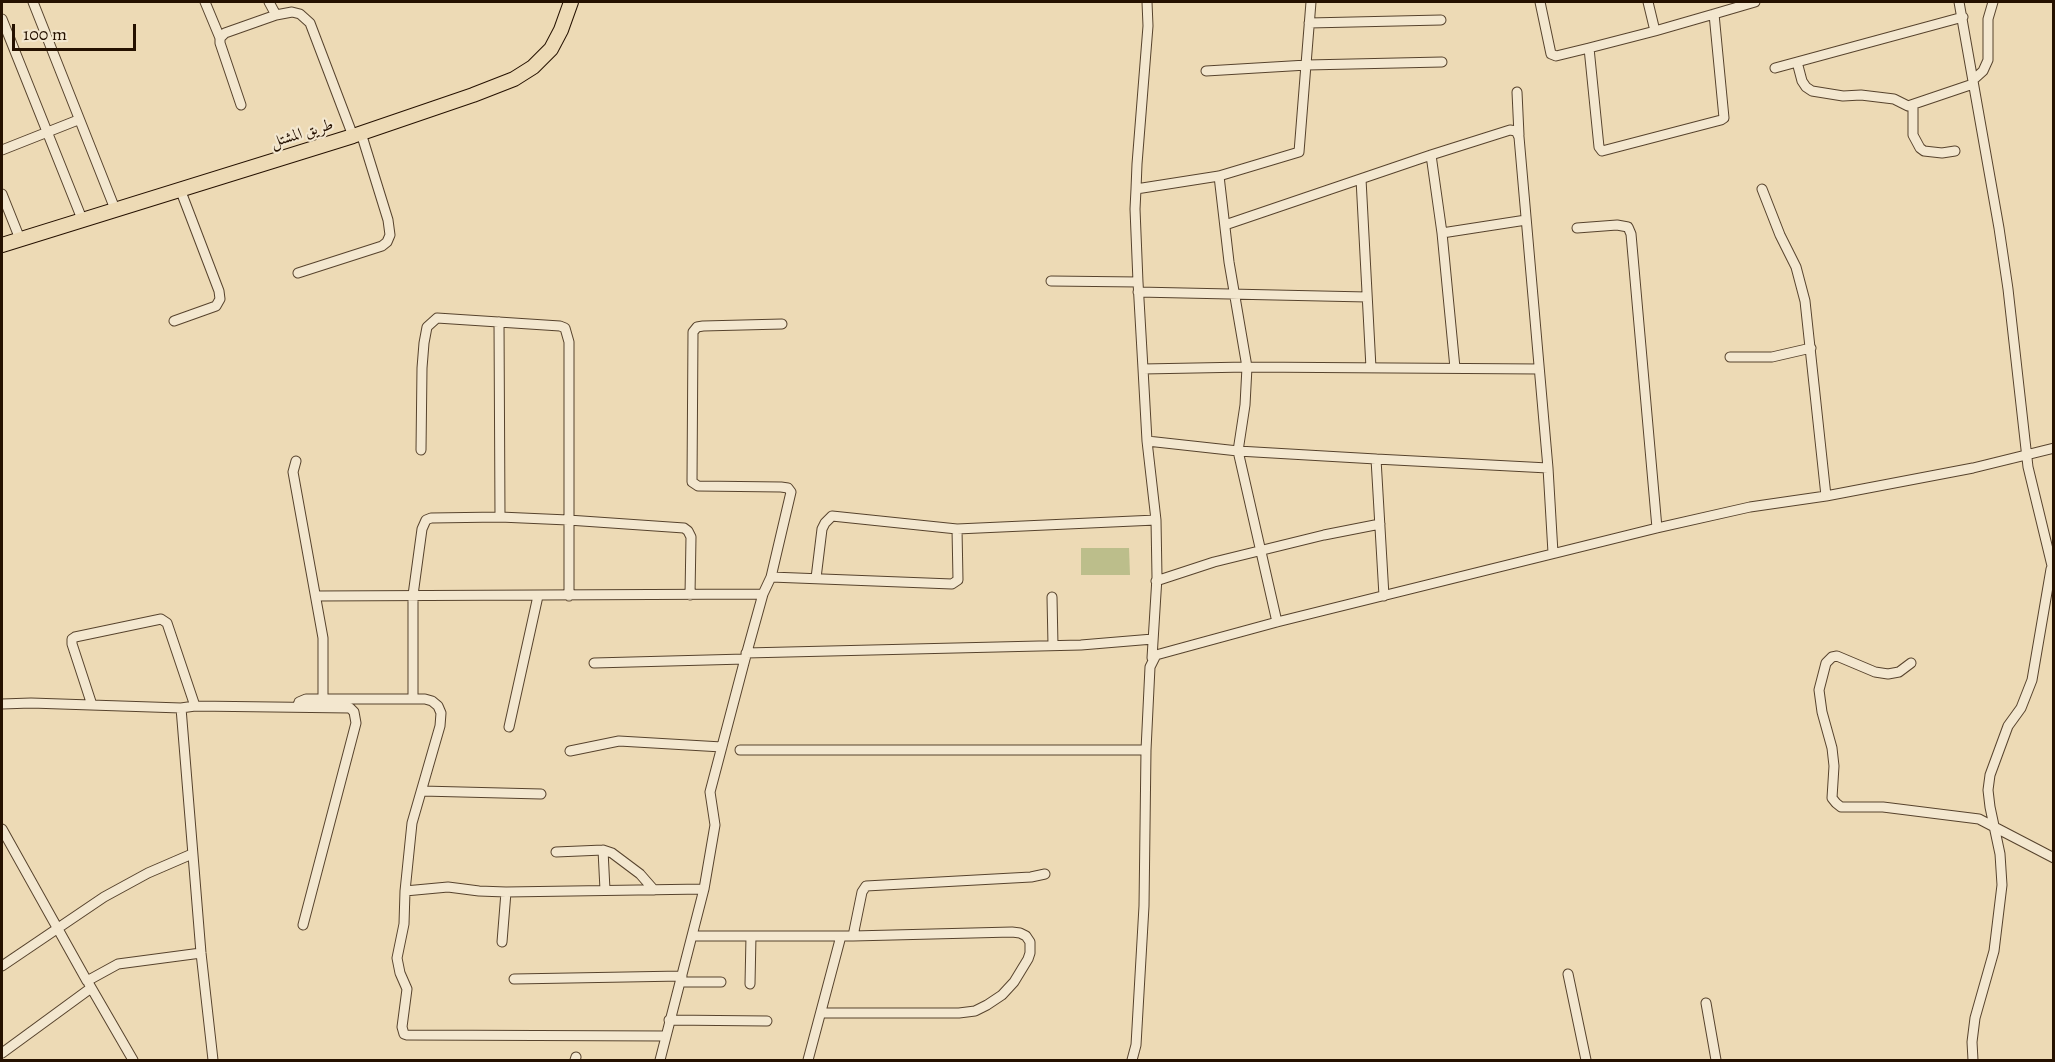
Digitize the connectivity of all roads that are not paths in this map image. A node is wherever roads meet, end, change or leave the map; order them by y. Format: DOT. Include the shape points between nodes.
graph roads {
  1 [pos="33,2"];
  2 [pos="205,2"];
  3 [pos="269,2"];
  4 [pos="571,2"];
  5 [pos="1147,2"];
  6 [pos="1311,2"];
  7 [pos="1540,2"];
  8 [pos="1648,2"];
  9 [pos="1755,2"];
  10 [pos="1959,2"];
  11 [pos="1993,2"];
  12 [pos="1723,6"];
  13 [pos="1714,14"];
  14 [pos="276,15"];
  15 [pos="1962,17"];
  16 [pos="2,19"];
  17 [pos="1441,20"];
  18 [pos="1310,23"];
  19 [pos="1655,31"];
  20 [pos="220,38"];
  21 [pos="1588,48"];
  22 [pos="1442,62"];
  23 [pos="1797,62"];
  24 [pos="1307,65"];
  25 [pos="1775,68"];
  26 [pos="1206,71"];
  27 [pos="1973,82"];
  28 [pos="1516,92"];
  29 [pos="241,105"];
  30 [pos="1913,106"];
  31 [pos="78,120"];
  32 [pos="47,133"];
  33 [pos="357,135"];
  34 [pos="1519,137"];
  35 [pos="2,150"];
  36 [pos="1955,151"];
  37 [pos="1431,155"];
  38 [pos="1219,176"];
  39 [pos="1361,179"];
  40 [pos="180,189"];
  41 [pos="1136,189"];
  42 [pos="1762,189"];
  43 [pos="2,194"];
  44 [pos="115,209"];
  45 [pos="82,219"];
  46 [pos="1526,220"];
  47 [pos="1225,225"];
  48 [pos="1577,228"];
  49 [pos="1442,233"];
  50 [pos="20,239"];
  51 [pos="2,245"];
  52 [pos="298,273"];
  53 [pos="1051,281"];
  54 [pos="1138,287"];
  55 [pos="1235,295"];
  56 [pos="1367,297"];
  57 [pos="174,321"];
  58 [pos="499,322"];
  59 [pos="782,324"];
  60 [pos="1811,348"];
  61 [pos="1730,357"];
  62 [pos="1247,367"];
  63 [pos="1371,368"];
  64 [pos="1143,369"];
  65 [pos="1455,369"];
  66 [pos="1539,369"];
  67 [pos="1147,441"];
  68 [pos="2054,448"];
  69 [pos="421,450"];
  70 [pos="1238,451"];
  71 [pos="2027,455"];
  72 [pos="1376,459"];
  73 [pos="296,461"];
  74 [pos="1548,468"];
  75 [pos="1826,496"];
  76 [pos="500,517"];
  77 [pos="568,520"];
  78 [pos="1156,520"];
  79 [pos="1380,524"];
  80 [pos="957,528"];
  81 [pos="1657,528"];
  82 [pos="2054,531"];
  83 [pos="2043,532"];
  84 [pos="1262,550"];
  85 [pos="1553,553"];
  86 [pos="2052,570"];
  87 [pos="771,577"];
  88 [pos="816,578"];
  89 [pos="1156,581"];
  90 [pos="763,594"];
  91 [pos="413,595"];
  92 [pos="690,595"];
  93 [pos="316,596"];
  94 [pos="538,596"];
  95 [pos="569,596"];
  96 [pos="1384,596"];
  97 [pos="1052,597"];
  98 [pos="1277,622"];
  99 [pos="1154,639"];
  100 [pos="1053,645"];
  101 [pos="746,656"];
  102 [pos="1152,658"];
  103 [pos="594,663"];
  104 [pos="1911,663"];
  105 [pos="323,699"];
  106 [pos="413,699"];
  107 [pos="2,704"];
  108 [pos="92,705"];
  109 [pos="195,706"];
  110 [pos="298,707"];
  111 [pos="181,708"];
  112 [pos="509,727"];
  113 [pos="722,747"];
  114 [pos="740,750"];
  115 [pos="1146,750"];
  116 [pos="570,751"];
  117 [pos="422,791"];
  118 [pos="541,794"];
  119 [pos="1995,827"];
  120 [pos="2,829"];
  121 [pos="603,850"];
  122 [pos="556,852"];
  123 [pos="192,854"];
  124 [pos="2054,858"];
  125 [pos="1045,874"];
  126 [pos="605,890"];
  127 [pos="654,890"];
  128 [pos="704,890"];
  129 [pos="405,891"];
  130 [pos="506,892"];
  131 [pos="303,925"];
  132 [pos="57,928"];
  133 [pos="693,936"];
  134 [pos="751,936"];
  135 [pos="841,936"];
  136 [pos="853,936"];
  137 [pos="502,942"];
  138 [pos="201,953"];
  139 [pos="2,966"];
  140 [pos="1568,974"];
  141 [pos="514,979"];
  142 [pos="681,979"];
  143 [pos="721,982"];
  144 [pos="89,984"];
  145 [pos="750,984"];
  146 [pos="1706,1003"];
  147 [pos="821,1013"];
  148 [pos="669,1020"];
  149 [pos="767,1021"];
  150 [pos="666,1036"];
  151 [pos="2,1053"];
  152 [pos="133,1060"];
  153 [pos="213,1060"];
  154 [pos="660,1060"];
  155 [pos="808,1060"];
  156 [pos="1133,1060"];
  157 [pos="1586,1060"];
  158 [pos="1716,1060"];
  159 [pos="1973,1060"];
  1 -- 31 [label="street"];
  2 -- 20 [label="street"];
  3 -- 14 [label="street"];
  4 -- 33 [label="main road, طريق المشتل" via="551,49 514,79"];
  5 -- 41 [label="street"];
  6 -- 18 [label="street"];
  7 -- 21 [label="street" via="1551,54"];
  8 -- 19 [label="street"];
  9 -- 12 [label="street"];
  10 -- 15 [label="street"];
  11 -- 27 [label="street" via="1988,19 1988,60"];
  12 -- 13 [label="street"];
  13 -- 19 [label="street"];
  13 -- 21 [label="street" via="1725,115 1721,120 1602,150"];
  14 -- 20 [label="street"];
  14 -- 33 [label="street" via="292,12 309,23"];
  15 -- 23 [label="street"];
  15 -- 27 [label="street"];
  16 -- 32 [label="street"];
  17 -- 18 [label="street"];
  18 -- 24 [label="street"];
  19 -- 21 [label="street"];
  20 -- 29 [label="street"];
  22 -- 24 [label="street"];
  23 -- 25 [label="street"];
  23 -- 30 [label="street" via="1802,81 1812,91 1894,99 1904,106"];
  24 -- 26 [label="street"];
  24 -- 38 [label="street" via="1299,152"];
  27 -- 30 [label="street"];
  27 -- 71 [label="street" via="2007,279"];
  28 -- 34 [label="street"];
  30 -- 36 [label="street" via="1913,135 1920,148 1942,153"];
  31 -- 32 [label="street"];
  31 -- 44 [label="street"];
  32 -- 35 [label="street"];
  32 -- 45 [label="street"];
  33 -- 40 [label="main road, طريق المشتل"];
  33 -- 52 [label="street" via="390,235 382,246"];
  34 -- 37 [label="street" via="1510,130"];
  34 -- 46 [label="street"];
  37 -- 39 [label="street"];
  37 -- 49 [label="street"];
  38 -- 41 [label="street"];
  38 -- 47 [label="street"];
  39 -- 47 [label="street"];
  39 -- 56 [label="street"];
  40 -- 44 [label="main road, طريق المشتل"];
  40 -- 57 [label="street" via="220,299 216,306"];
  41 -- 54 [label="street"];
  42 -- 60 [label="street" via="1800,278"];
  43 -- 50 [label="street"];
  44 -- 45 [label="main road, طريق المشتل"];
  45 -- 50 [label="main road, طريق المشتل"];
  46 -- 49 [label="street"];
  46 -- 66 [label="street"];
  47 -- 55 [label="street"];
  48 -- 81 [label="street" via="1617,225 1628,227 1631,234"];
  49 -- 65 [label="street"];
  50 -- 51 [label="main road, طريق المشتل"];
  53 -- 54 [label="street"];
  54 -- 55 [label="street"];
  54 -- 64 [label="street"];
  55 -- 56 [label="street"];
  55 -- 62 [label="street"];
  56 -- 63 [label="street"];
  58 -- 69 [label="street" via="436,318 427,327"];
  58 -- 76 [label="street"];
  58 -- 77 [label="street" via="560,326 567,332"];
  59 -- 87 [label="street" via="703,326 693,332 692,482 698,486 788,488 790,499"];
  60 -- 61 [label="street" via="1772,357"];
  60 -- 75 [label="street"];
  62 -- 63 [label="street"];
  62 -- 64 [label="street"];
  62 -- 70 [label="street"];
  63 -- 65 [label="street"];
  64 -- 67 [label="street"];
  65 -- 66 [label="street"];
  66 -- 74 [label="street"];
  67 -- 70 [label="street"];
  67 -- 78 [label="street"];
  68 -- 71 [label="street"];
  70 -- 72 [label="street"];
  70 -- 84 [label="street"];
  71 -- 75 [label="street"];
  71 -- 83 [label="street"];
  72 -- 74 [label="street"];
  72 -- 79 [label="street"];
  73 -- 93 [label="street" via="293,472"];
  74 -- 85 [label="street"];
  75 -- 81 [label="street" via="1750,507"];
  76 -- 77 [label="street"];
  76 -- 91 [label="street" via="426,520"];
  77 -- 92 [label="street" via="684,528 691,537"];
  77 -- 95 [label="street"];
  78 -- 80 [label="street"];
  78 -- 89 [label="street"];
  79 -- 84 [label="street"];
  79 -- 96 [label="street"];
  80 -- 88 [label="street" via="832,516 822,529"];
  80 -- 88 [label="street" via="958,580 952,584"];
  81 -- 85 [label="street"];
  82 -- 83 [label="street"];
  83 -- 86 [label="street"];
  84 -- 89 [label="street"];
  84 -- 98 [label="street"];
  85 -- 96 [label="street"];
  86 -- 119 [label="street" via="2032,680 2021,708 2008,726 1990,775 1988,790"];
  87 -- 88 [label="street"];
  87 -- 90 [label="street"];
  89 -- 99 [label="street"];
  90 -- 92 [label="street"];
  90 -- 101 [label="street"];
  91 -- 93 [label="street"];
  91 -- 94 [label="street"];
  91 -- 106 [label="street"];
  92 -- 95 [label="street"];
  93 -- 105 [label="street" via="323,638"];
  94 -- 95 [label="street"];
  94 -- 112 [label="street"];
  96 -- 98 [label="street"];
  97 -- 100 [label="street"];
  98 -- 102 [label="street"];
  99 -- 100 [label="street"];
  99 -- 102 [label="street"];
  100 -- 101 [label="street"];
  101 -- 103 [label="street"];
  101 -- 113 [label="street"];
  102 -- 115 [label="street"];
  104 -- 119 [label="street" via="1888,674 1837,656 1826,663 1819,690 1832,748 1832,798 1841,807 1882,807 1979,819"];
  105 -- 106 [label="street"];
  105 -- 110 [label="street" via="302,700"];
  106 -- 117 [label="street" via="432,701 441,713"];
  107 -- 108 [label="street"];
  108 -- 109 [label="street" via="72,639 161,620 168,622"];
  108 -- 111 [label="street"];
  109 -- 110 [label="street"];
  109 -- 111 [label="street"];
  110 -- 131 [label="street" via="350,708 356,723"];
  111 -- 123 [label="street"];
  113 -- 116 [label="street" via="619,741"];
  113 -- 128 [label="street" via="710,797 715,825"];
  114 -- 115 [label="street"];
  115 -- 156 [label="street" via="1144,906"];
  117 -- 118 [label="street"];
  117 -- 129 [label="street" via="412,823"];
  119 -- 124 [label="street"];
  119 -- 159 [label="street" via="2002,885 1994,951 1975,1018"];
  120 -- 132 [label="street"];
  121 -- 122 [label="street"];
  121 -- 126 [label="street"];
  121 -- 127 [label="street" via="624,861"];
  123 -- 132 [label="street" via="128,883"];
  123 -- 138 [label="street"];
  125 -- 136 [label="street" via="1031,878 866,886"];
  126 -- 127 [label="street"];
  126 -- 130 [label="street"];
  127 -- 128 [label="street"];
  128 -- 133 [label="street"];
  129 -- 130 [label="street" via="448,887"];
  129 -- 150 [label="street" via="397,958 406,989 404,1034"];
  130 -- 137 [label="street"];
  132 -- 139 [label="street"];
  132 -- 144 [label="street"];
  133 -- 134 [label="street"];
  133 -- 142 [label="street"];
  134 -- 135 [label="street"];
  134 -- 145 [label="street"];
  135 -- 136 [label="street"];
  135 -- 147 [label="street"];
  136 -- 147 [label="street" via="1020,933 1030,942 1030,953 1007,990 975,1011"];
  138 -- 144 [label="street" via="118,964"];
  138 -- 153 [label="street"];
  140 -- 157 [label="street"];
  141 -- 142 [label="street"];
  142 -- 143 [label="street"];
  142 -- 148 [label="street"];
  144 -- 151 [label="street"];
  144 -- 152 [label="street"];
  146 -- 158 [label="street"];
  147 -- 155 [label="street"];
  148 -- 149 [label="street"];
  148 -- 150 [label="street"];
  150 -- 154 [label="street"];
}
